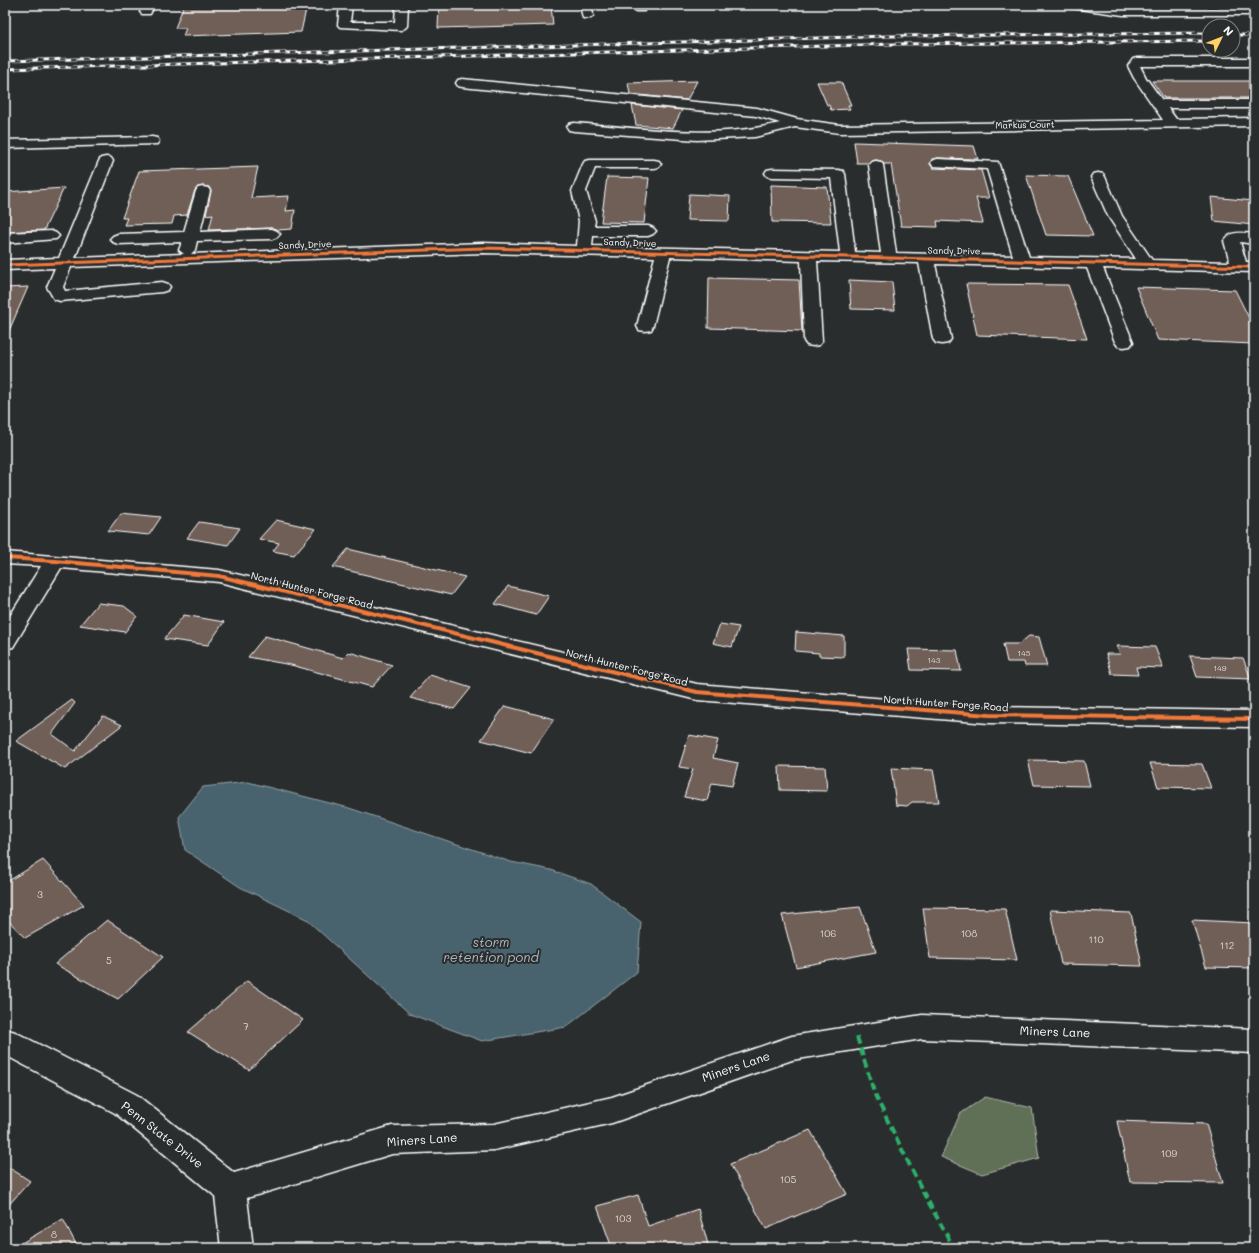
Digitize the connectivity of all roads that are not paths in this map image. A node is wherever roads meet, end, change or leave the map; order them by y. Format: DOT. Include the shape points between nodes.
graph roads {
  1 [pos="346,5"];
  2 [pos="402,5"];
  3 [pos="1072,5"];
  4 [pos="1254,12"];
  5 [pos="1254,62"];
  6 [pos="462,83"];
  7 [pos="1159,104"];
  8 [pos="1254,104"];
  9 [pos="1171,122"];
  10 [pos="1254,122"];
  11 [pos="796,123"];
  12 [pos="574,127"];
  13 [pos="152,141"];
  14 [pos="5,144"];
  15 [pos="106,161"];
  16 [pos="938,163"];
  17 [pos="654,164"];
  18 [pos="876,165"];
  19 [pos="772,173"];
  20 [pos="1098,177"];
  21 [pos="203,191"];
  22 [pos="586,231"];
  23 [pos="648,231"];
  24 [pos="272,234"];
  25 [pos="51,236"];
  26 [pos="190,237"];
  27 [pos="5,238"];
  28 [pos="118,239"];
  29 [pos="1254,239"];
  30 [pos="584,250"];
  31 [pos="664,252"];
  32 [pos="809,256"];
  33 [pos="848,257"];
  34 [pos="184,258"];
  35 [pos="889,258"];
  36 [pos="926,259"];
  37 [pos="1022,261"];
  38 [pos="64,262"];
  39 [pos="1094,263"];
  40 [pos="1147,264"];
  41 [pos="5,265"];
  42 [pos="1247,267"];
  43 [pos="162,287"];
  44 [pos="645,326"];
  45 [pos="942,339"];
  46 [pos="813,341"];
  47 [pos="1124,342"];
  48 [pos="5,558"];
  49 [pos="56,561"];
  50 [pos="5,642"];
  51 [pos="1254,719"];
  52 [pos="5,1041"];
  53 [pos="1254,1041"];
  54 [pos="230,1189"];
  55 [pos="238,1248"];
  1 -- 2 [label="street" via="344,25 401,26"];
  3 -- 4 [label="street" via="1124,12"];
  5 -- 7 [label="street" via="1137,62 1134,66"];
  6 -- 11 [label="street" via="757,112"];
  7 -- 8 [label="street"];
  7 -- 9 [label="street"];
  9 -- 10 [label="street, Markus Court"];
  9 -- 11 [label="street, Markus Court" via="840,129"];
  11 -- 12 [label="street" via="755,133 697,136"];
  13 -- 14 [label="street"];
  15 -- 38 [label="street"];
  16 -- 37 [label="street" via="993,165"];
  17 -- 22 [label="street" via="590,164 579,191 587,221"];
  18 -- 35 [label="street"];
  19 -- 33 [label="street" via="838,174"];
  20 -- 40 [label="street" via="1115,216"];
  21 -- 26 [label="street"];
  22 -- 23 [label="street"];
  22 -- 30 [label="street"];
  24 -- 26 [label="street"];
  25 -- 27 [label="street"];
  26 -- 28 [label="street"];
  26 -- 34 [label="street"];
  29 -- 42 [label="street" via="1238,237 1232,241"];
  30 -- 31 [label="street, Sandy Drive"];
  30 -- 34 [label="street, Sandy Drive" via="450,248"];
  31 -- 32 [label="street, Sandy Drive"];
  31 -- 44 [label="street"];
  32 -- 33 [label="street, Sandy Drive"];
  32 -- 46 [label="street"];
  33 -- 35 [label="street, Sandy Drive"];
  34 -- 38 [label="street, Sandy Drive"];
  35 -- 36 [label="street, Sandy Drive"];
  36 -- 37 [label="street, Sandy Drive"];
  36 -- 45 [label="street"];
  37 -- 39 [label="street, Sandy Drive"];
  38 -- 41 [label="street, Sandy Drive"];
  38 -- 43 [label="street" via="55,287 60,296"];
  39 -- 40 [label="street, Sandy Drive"];
  39 -- 47 [label="street"];
  40 -- 42 [label="street, Sandy Drive"];
  48 -- 49 [label="street, North Hunter Forge Road"];
  49 -- 50 [label="street"];
  49 -- 51 [label="street, North Hunter Forge Road" via="219,576 697,692 988,715"];
  52 -- 54 [label="street, Penn State Drive" via="126,1104"];
  53 -- 54 [label="street, Miners Lane" via="915,1028 792,1048 612,1110 494,1137 392,1140"];
  54 -- 55 [label="street"];
}
